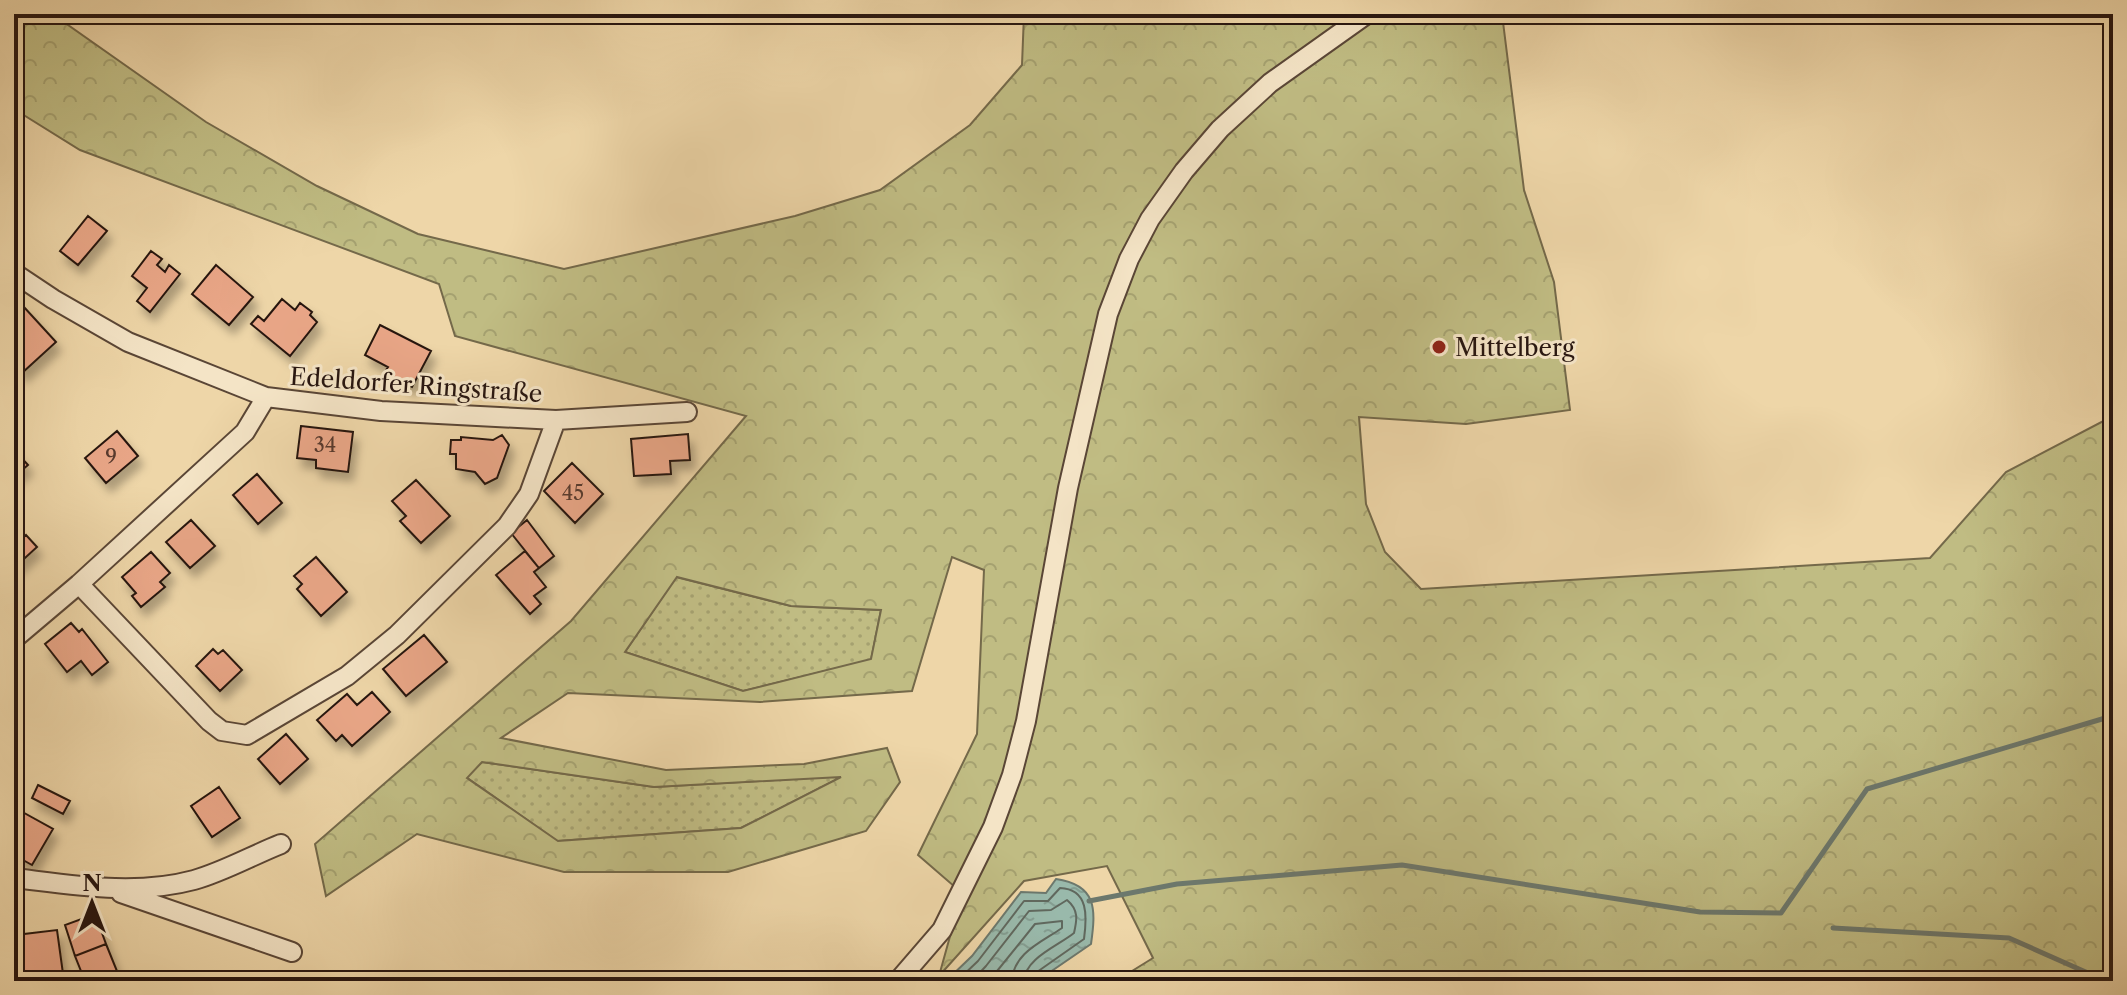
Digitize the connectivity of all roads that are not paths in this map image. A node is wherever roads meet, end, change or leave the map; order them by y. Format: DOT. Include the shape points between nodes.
graph roads {
  1 [pos="1367,14"];
  2 [pos="14,273"];
  3 [pos="266,397"];
  4 [pos="687,412"];
  5 [pos="556,420"];
  6 [pos="79,584"];
  7 [pos="14,639"];
  8 [pos="281,844"];
  9 [pos="14,878"];
  10 [pos="107,888"];
  11 [pos="292,952"];
  12 [pos="898,981"];
  1 -- 12 [label="street" via="1270,83 1220,129 1150,219 1129,259 1108,314 1071,473 1012,775 993,827 942,930"];
  2 -- 3 [label="street, Edeldorfer Ringstraße" via="128,342"];
  3 -- 5 [label="street, Edeldorfer Ringstraße" via="381,411"];
  3 -- 6 [label="street" via="245,432"];
  4 -- 5 [label="street, Edeldorfer Ringstraße"];
  5 -- 6 [label="street, Edeldorfer Ringstraße" via="529,494 463,572 347,676 247,735 222,731 209,721"];
  6 -- 7 [label="street"];
  8 -- 10 [label="street" via="195,879"];
  9 -- 10 [label="street"];
  10 -- 11 [label="street"];
}
